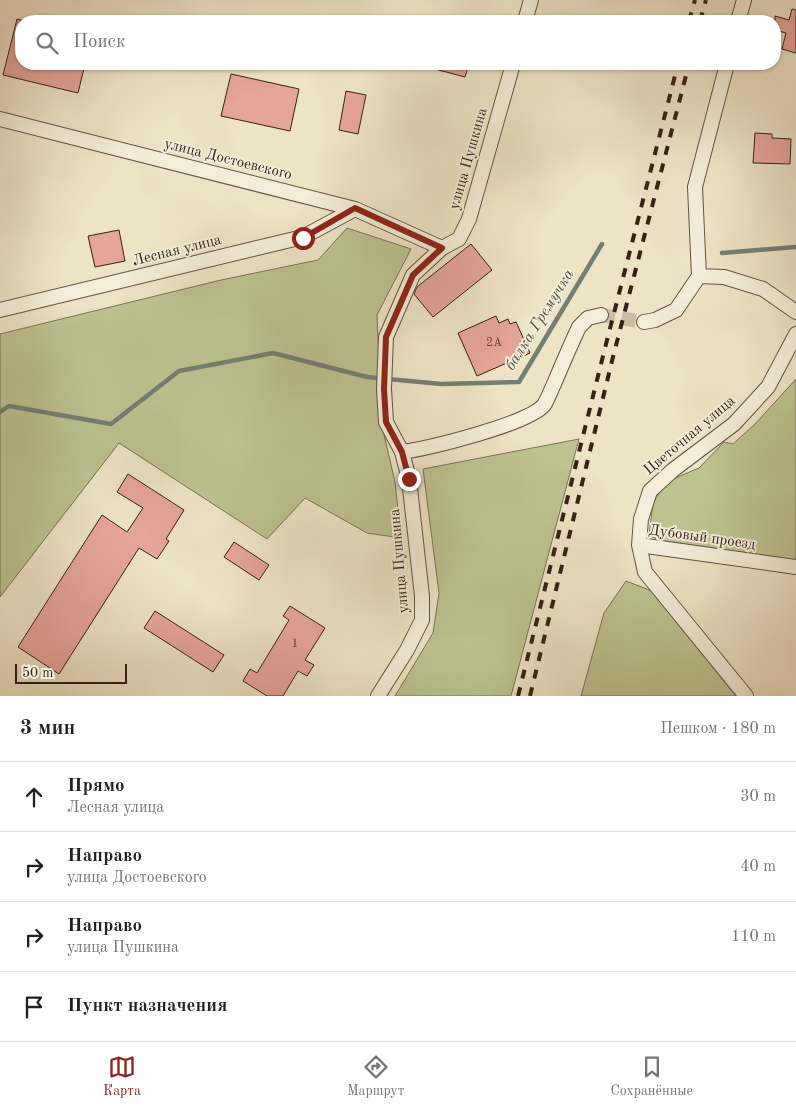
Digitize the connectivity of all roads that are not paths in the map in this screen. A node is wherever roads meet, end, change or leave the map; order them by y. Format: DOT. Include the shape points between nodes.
graph roads {
  1 [pos="531,0"];
  2 [pos="744,0"];
  3 [pos="527,15"];
  4 [pos="740,15"];
  5 [pos="511,70"];
  6 [pos="725,70"];
  7 [pos="0,119"];
  8 [pos="355,208"];
  9 [pos="442,248"];
  10 [pos="699,276"];
  11 [pos="0,310"];
  12 [pos="796,312"];
  13 [pos="601,315"];
  14 [pos="644,322"];
  15 [pos="796,334"];
  16 [pos="402,452"];
  17 [pos="639,545"];
  18 [pos="796,568"];
  19 [pos="378,696"];
  20 [pos="746,696"];
  1 -- 3 [label="street"];
  2 -- 4 [label="street"];
  5 -- 9 [label="street, улица Пушкина" via="469,218 459,239"];
  6 -- 10 [label="street" via="695,187"];
  7 -- 8 [label="street, улица Достоевского"];
  8 -- 9 [label="street, улица Достоевского"];
  8 -- 11 [label="street, Лесная улица" via="303,238"];
  9 -- 16 [label="street, улица Пушкина" via="413,275 386,337 386,422"];
  10 -- 12 [label="street" via="724,278 763,289"];
  10 -- 14 [label="street" via="676,310"];
  13 -- 16 [label="street" via="588,318 579,327 544,405 533,413 466,437"];
  15 -- 17 [label="street, Цветочная улица" via="768,387 734,424 650,491 641,519"];
  16 -- 19 [label="street, улица Пушкина" via="410,488 422,620"];
  17 -- 18 [label="street, Дубовый проезд"];
  17 -- 20 [label="street, Дубовый проезд" via="646,572"];
}
